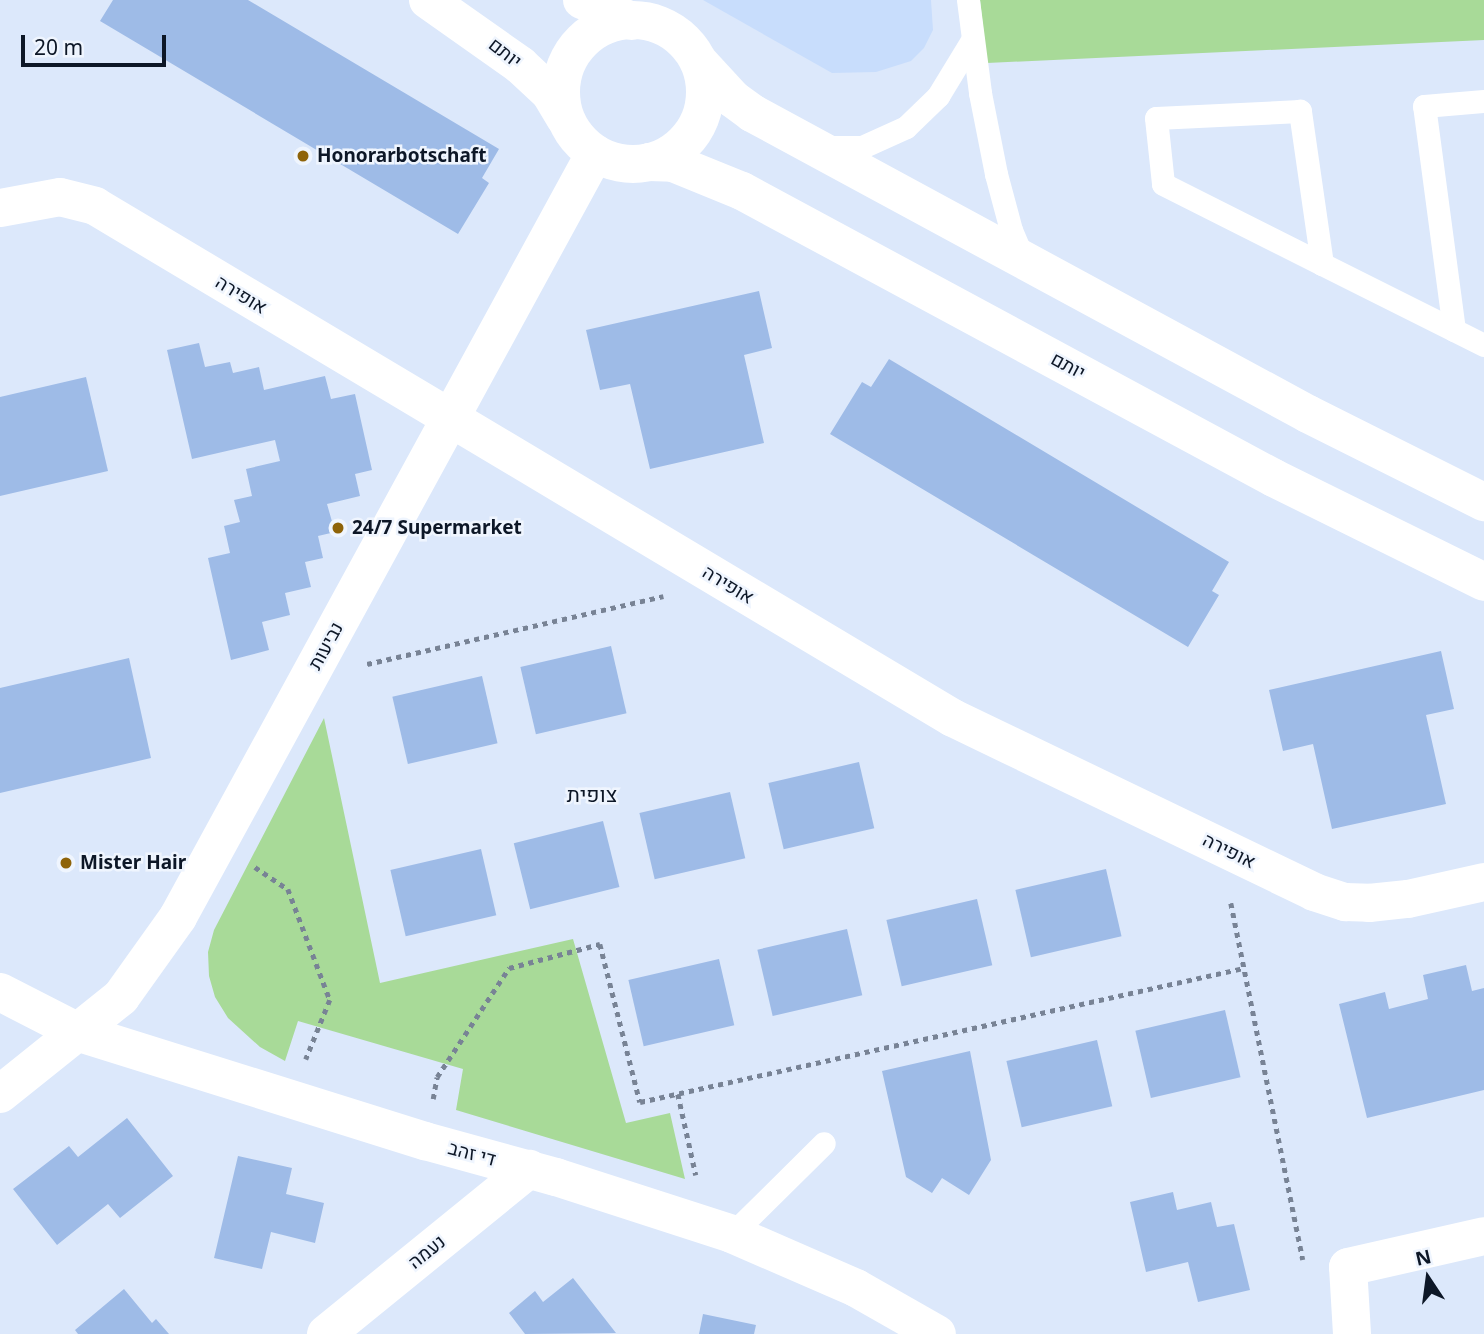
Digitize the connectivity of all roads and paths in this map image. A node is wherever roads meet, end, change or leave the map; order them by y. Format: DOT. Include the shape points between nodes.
graph roads {
  1 [pos="428,0"];
  2 [pos="582,0"];
  3 [pos="968,0"];
  4 [pos="632,21"];
  5 [pos="972,40"];
  6 [pos="699,62"];
  7 [pos="1484,101"];
  8 [pos="567,122"];
  9 [pos="813,146"];
  10 [pos="594,153"];
  11 [pos="649,162"];
  12 [pos="0,208"];
  13 [pos="1024,261"];
  14 [pos="1322,264"];
  15 [pos="1454,330"];
  16 [pos="1484,345"];
  17 [pos="449,420"];
  18 [pos="1484,502"];
  19 [pos="724,582"];
  20 [pos="1484,582"];
  21 [pos="309,677"];
  22 [pos="219,841"];
  23 [pos="1221,847"];
  24 [pos="1484,882"];
  25 [pos="1244,968"];
  26 [pos="0,992"];
  27 [pos="80,1033"];
  28 [pos="0,1094"];
  29 [pos="678,1094"];
  30 [pos="289,1099"];
  31 [pos="425,1142"];
  32 [pos="824,1143"];
  33 [pos="528,1169"];
  34 [pos="720,1230"];
  35 [pos="1484,1236"];
  36 [pos="1348,1267"];
  37 [pos="326,1334"];
  38 [pos="937,1334"];
  39 [pos="1352,1334"];
  1 -- 8 [label="street, יותם" via="520,65 550,93"];
  2 -- 4 [label="street"];
  3 -- 5 [label="lane"];
  4 -- 6 [label="street" via="671,31"];
  4 -- 8 [label="street" via="603,27 572,54 565,66 561,94"];
  5 -- 9 [label="lane" via="938,96 905,127 862,148"];
  5 -- 13 [label="lane" via="996,174"];
  6 -- 9 [label="street" via="733,99"];
  6 -- 11 [label="street" via="704,104 694,130 675,150"];
  7 -- 15 [label="lane" via="1424,106"];
  8 -- 10 [label="street"];
  9 -- 13 [label="street"];
  10 -- 11 [label="street" via="621,163"];
  10 -- 17 [label="street, נביעות"];
  11 -- 20 [label="street, יותם" via="673,163 742,191 1274,478"];
  12 -- 17 [label="street, אופירה" via="60,197 95,206"];
  13 -- 18 [label="street" via="1308,414"];
  14 -- 14 [label="lane" via="1163,184 1156,118 1300,111"];
  14 -- 15 [label="lane"];
  15 -- 16 [label="lane"];
  17 -- 19 [label="street, אופירה"];
  17 -- 21 [label="street, נביעות"];
  19 -- 21 [label="path"];
  19 -- 23 [label="street, אופירה" via="953,718"];
  21 -- 22 [label="street, נביעות"];
  22 -- 27 [label="street, נביעות" via="150,961 121,997"];
  22 -- 30 [label="path" via="288,889 331,1000"];
  23 -- 24 [label="street, אופירה" via="1345,902 1408,899"];
  23 -- 25 [label="path"];
  25 -- 29 [label="path"];
  25 -- 36 [label="path" via="1301,1260"];
  26 -- 27 [label="street, די זהב"];
  27 -- 28 [label="street, נביעות"];
  27 -- 30 [label="street, די זהב"];
  29 -- 31 [label="path" via="640,1102 600,944 509,968 438,1077"];
  29 -- 34 [label="path"];
  30 -- 31 [label="street, די זהב"];
  31 -- 33 [label="street, די זהב"];
  32 -- 34 [label="lane"];
  33 -- 34 [label="street, די זהב"];
  33 -- 37 [label="street, נעמה"];
  34 -- 38 [label="street, די זהב" via="856,1288"];
  35 -- 36 [label="street"];
  36 -- 39 [label="street"];
}
